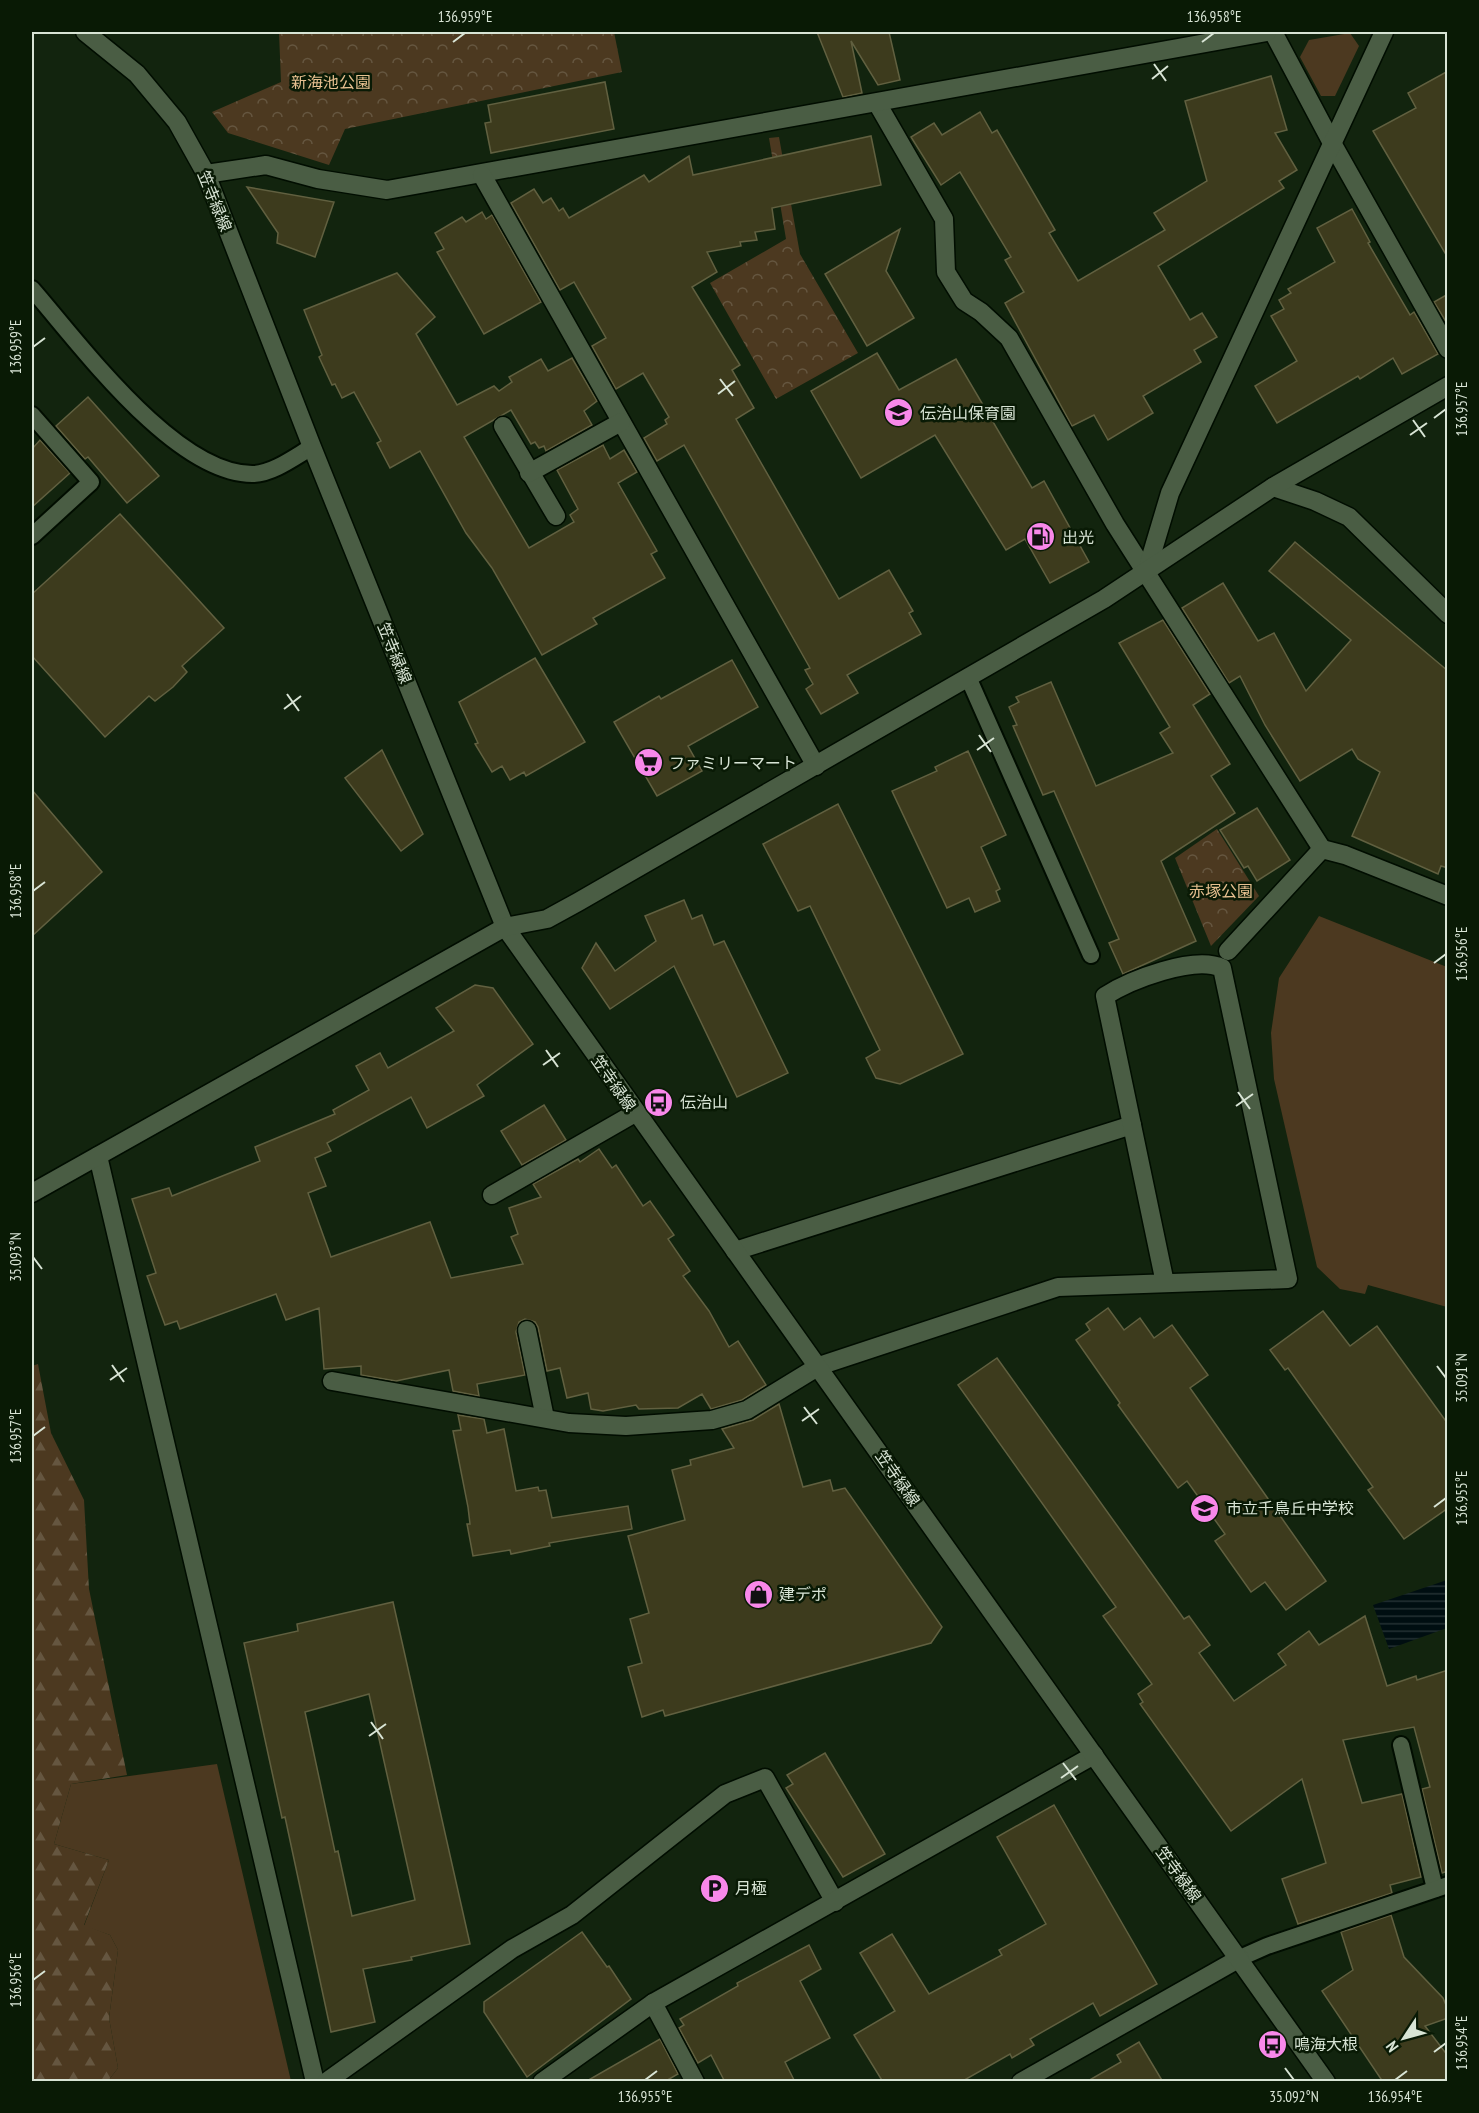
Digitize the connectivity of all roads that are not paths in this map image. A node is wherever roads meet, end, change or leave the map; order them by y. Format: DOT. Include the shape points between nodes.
graph roads {
  1 [pos="85,32"];
  2 [pos="1267,32"];
  3 [pos="1273,32"];
  4 [pos="1384,32"];
  5 [pos="878,103"];
  6 [pos="1332,143"];
  7 [pos="206,174"];
  8 [pos="482,175"];
  9 [pos="32,289"];
  10 [pos="1448,349"];
  11 [pos="1448,386"];
  12 [pos="32,415"];
  13 [pos="621,422"];
  14 [pos="503,426"];
  15 [pos="312,447"];
  16 [pos="529,473"];
  17 [pos="1273,487"];
  18 [pos="556,516"];
  19 [pos="32,536"];
  20 [pos="1147,570"];
  21 [pos="1448,614"];
  22 [pos="968,677"];
  23 [pos="816,766"];
  24 [pos="1322,849"];
  25 [pos="1448,896"];
  26 [pos="505,927"];
  27 [pos="1228,951"];
  28 [pos="1091,955"];
  29 [pos="635,1113"];
  30 [pos="1132,1125"];
  31 [pos="98,1156"];
  32 [pos="32,1192"];
  33 [pos="492,1195"];
  34 [pos="735,1251"];
  35 [pos="1165,1283"];
  36 [pos="527,1330"];
  37 [pos="819,1366"];
  38 [pos="332,1381"];
  39 [pos="545,1418"];
  40 [pos="1401,1745"];
  41 [pos="1094,1755"];
  42 [pos="1442,1887"];
  43 [pos="835,1902"];
  44 [pos="1240,1958"];
  45 [pos="653,2003"];
  46 [pos="315,2082"];
  47 [pos="326,2082"];
  48 [pos="542,2082"];
  49 [pos="695,2082"];
  50 [pos="1021,2082"];
  51 [pos="1326,2082"];
  1 -- 7 [label="street, 笠寺緑線" via="137,75 177,122"];
  2 -- 5 [label="street"];
  3 -- 6 [label="street"];
  4 -- 6 [label="street"];
  5 -- 8 [label="street"];
  5 -- 20 [label="street" via="944,219 946,272 964,301 1009,338 1115,524"];
  6 -- 10 [label="street"];
  6 -- 20 [label="street" via="1170,494"];
  7 -- 8 [label="street" via="266,165 318,179 387,190"];
  7 -- 15 [label="street, 笠寺緑線"];
  8 -- 13 [label="street"];
  9 -- 15 [label="lane" via="135,406 168,437 203,461 256,474"];
  11 -- 17 [label="street"];
  12 -- 19 [label="lane" via="91,482"];
  13 -- 16 [label="street"];
  13 -- 23 [label="street"];
  14 -- 16 [label="street"];
  15 -- 26 [label="street, 笠寺緑線"];
  16 -- 18 [label="street"];
  17 -- 20 [label="street"];
  17 -- 21 [label="street" via="1348,517"];
  20 -- 22 [label="street"];
  20 -- 24 [label="street"];
  22 -- 23 [label="street"];
  22 -- 28 [label="lane"];
  23 -- 26 [label="street" via="547,919"];
  24 -- 25 [label="street"];
  24 -- 27 [label="street"];
  26 -- 29 [label="street, 笠寺緑線"];
  26 -- 31 [label="street"];
  29 -- 33 [label="street"];
  29 -- 34 [label="street, 笠寺緑線"];
  30 -- 34 [label="street"];
  30 -- 35 [label="street"];
  30 -- 35 [label="street" via="1105,996 1161,970 1214,964 1222,968 1288,1280"];
  31 -- 32 [label="street"];
  31 -- 46 [label="street"];
  34 -- 37 [label="street, 笠寺緑線"];
  35 -- 37 [label="street" via="1058,1287"];
  36 -- 39 [label="street"];
  37 -- 39 [label="street" via="747,1410 712,1420 626,1426"];
  37 -- 41 [label="street, 笠寺緑線"];
  38 -- 39 [label="street"];
  40 -- 42 [label="lane"];
  41 -- 43 [label="street"];
  41 -- 44 [label="street, 笠寺緑線"];
  42 -- 44 [label="lane"];
  43 -- 45 [label="street"];
  43 -- 47 [label="street" via="765,1778 724,1794 572,1915 512,1949"];
  44 -- 50 [label="street"];
  44 -- 51 [label="street, 笠寺緑線"];
  45 -- 48 [label="street"];
  45 -- 49 [label="street"];
}
